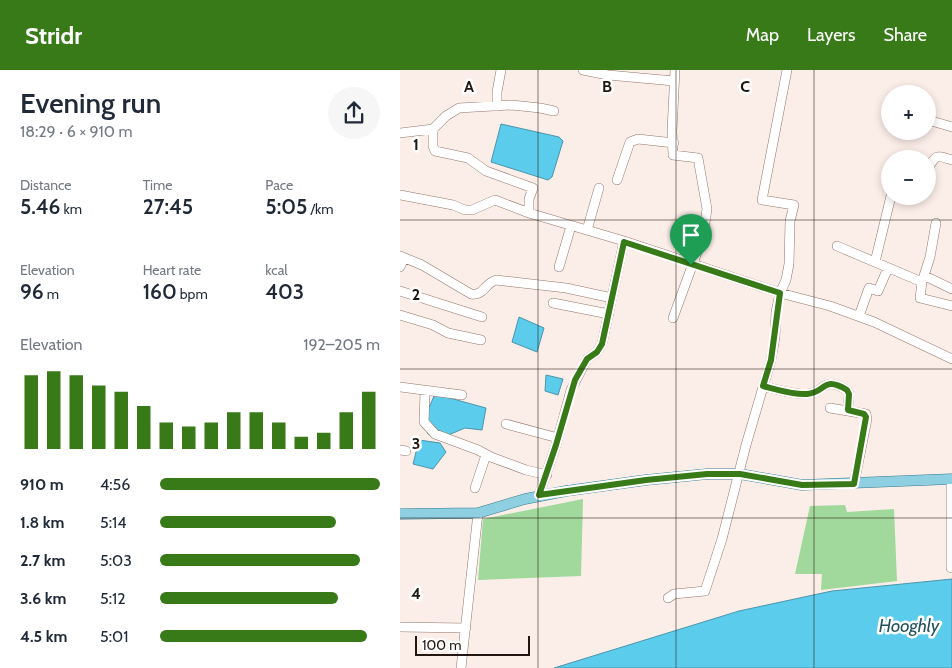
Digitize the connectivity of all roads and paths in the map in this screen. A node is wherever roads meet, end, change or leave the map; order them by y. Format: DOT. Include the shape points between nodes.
graph roads {
  1 [pos="501,70"];
  2 [pos="583,70"];
  3 [pos="675,70"];
  4 [pos="788,70"];
  5 [pos="674,81"];
  6 [pos="497,106"];
  7 [pos="554,111"];
  8 [pos="936,122"];
  9 [pos="952,127"];
  10 [pos="433,130"];
  11 [pos="400,133"];
  12 [pos="674,143"];
  13 [pos="936,157"];
  14 [pos="952,160"];
  15 [pos="617,180"];
  16 [pos="599,188"];
  17 [pos="400,195"];
  18 [pos="889,205"];
  19 [pos="529,212"];
  20 [pos="936,223"];
  21 [pos="571,226"];
  22 [pos="587,230"];
  23 [pos="624,242"];
  24 [pos="837,246"];
  25 [pos="402,257"];
  26 [pos="875,262"];
  27 [pos="691,265"];
  28 [pos="400,267"];
  29 [pos="559,267"];
  30 [pos="888,268"];
  31 [pos="923,279"];
  32 [pos="952,288"];
  33 [pos="400,290"];
  34 [pos="780,293"];
  35 [pos="612,298"];
  36 [pos="553,303"];
  37 [pos="952,306"];
  38 [pos="609,314"];
  39 [pos="400,315"];
  40 [pos="859,316"];
  41 [pos="482,317"];
  42 [pos="673,318"];
  43 [pos="481,340"];
  44 [pos="952,359"];
  45 [pos="763,386"];
  46 [pos="400,388"];
  47 [pos="425,391"];
  48 [pos="462,395"];
  49 [pos="830,408"];
  50 [pos="848,410"];
  51 [pos="506,424"];
  52 [pos="558,438"];
  53 [pos="486,455"];
  54 [pos="740,474"];
  55 [pos="546,475"];
  56 [pos="951,479"];
  57 [pos="854,484"];
  58 [pos="475,488"];
  59 [pos="539,495"];
  60 [pos="478,513"];
  61 [pos="400,514"];
  62 [pos="951,568"];
  63 [pos="668,598"];
  64 [pos="400,627"];
  65 [pos="466,628"];
  66 [pos="461,668"];
  1 -- 6 [label="street"];
  2 -- 5 [label="street"];
  3 -- 5 [label="street"];
  4 -- 34 [label="street" via="762,200 794,205 790,222 789,264"];
  5 -- 12 [label="street"];
  6 -- 7 [label="street"];
  6 -- 10 [label="street" via="459,108"];
  8 -- 9 [label="street"];
  10 -- 11 [label="street"];
  10 -- 19 [label="street" via="435,151 468,158 486,171 533,188"];
  12 -- 15 [label="street" via="638,139 630,142"];
  12 -- 27 [label="street" via="673,155 698,158 707,209 703,236"];
  13 -- 14 [label="street"];
  16 -- 22 [label="street"];
  17 -- 19 [label="street" via="466,210 495,200"];
  18 -- 26 [label="street"];
  19 -- 21 [label="street"];
  20 -- 31 [label="street"];
  21 -- 22 [label="street"];
  21 -- 29 [label="street"];
  22 -- 23 [label="street"];
  23 -- 27 [label="street"];
  23 -- 35 [label="street"];
  24 -- 26 [label="street"];
  25 -- 28 [label="street"];
  25 -- 35 [label="street" via="476,295 496,280 566,288"];
  26 -- 30 [label="street"];
  27 -- 34 [label="street"];
  27 -- 42 [label="street"];
  30 -- 31 [label="street"];
  30 -- 40 [label="street" via="878,291 869,288"];
  31 -- 32 [label="street"];
  31 -- 37 [label="street" via="920,298"];
  33 -- 41 [label="street"];
  34 -- 40 [label="street"];
  34 -- 45 [label="street" via="771,360"];
  35 -- 38 [label="street"];
  36 -- 38 [label="street"];
  38 -- 52 [label="street" via="600,348 587,359 575,380"];
  39 -- 43 [label="street" via="448,333"];
  40 -- 44 [label="street"];
  45 -- 50 [label="street" via="806,394 834,384 847,390"];
  45 -- 54 [label="street"];
  46 -- 47 [label="street"];
  47 -- 48 [label="street"];
  47 -- 53 [label="street" via="424,422 429,429"];
  49 -- 50 [label="street"];
  50 -- 57 [label="street" via="866,417"];
  51 -- 52 [label="street"];
  52 -- 55 [label="street"];
  53 -- 55 [label="street"];
  53 -- 58 [label="street"];
  54 -- 57 [label="main road" via="802,485"];
  54 -- 59 [label="main road" via="675,476"];
  54 -- 63 [label="street" via="705,591 674,594"];
  55 -- 59 [label="street"];
  56 -- 57 [label="main road"];
  56 -- 62 [label="street"];
  59 -- 60 [label="main road"];
  60 -- 61 [label="main road"];
  60 -- 65 [label="street"];
  64 -- 65 [label="street"];
  65 -- 66 [label="street"];
}
